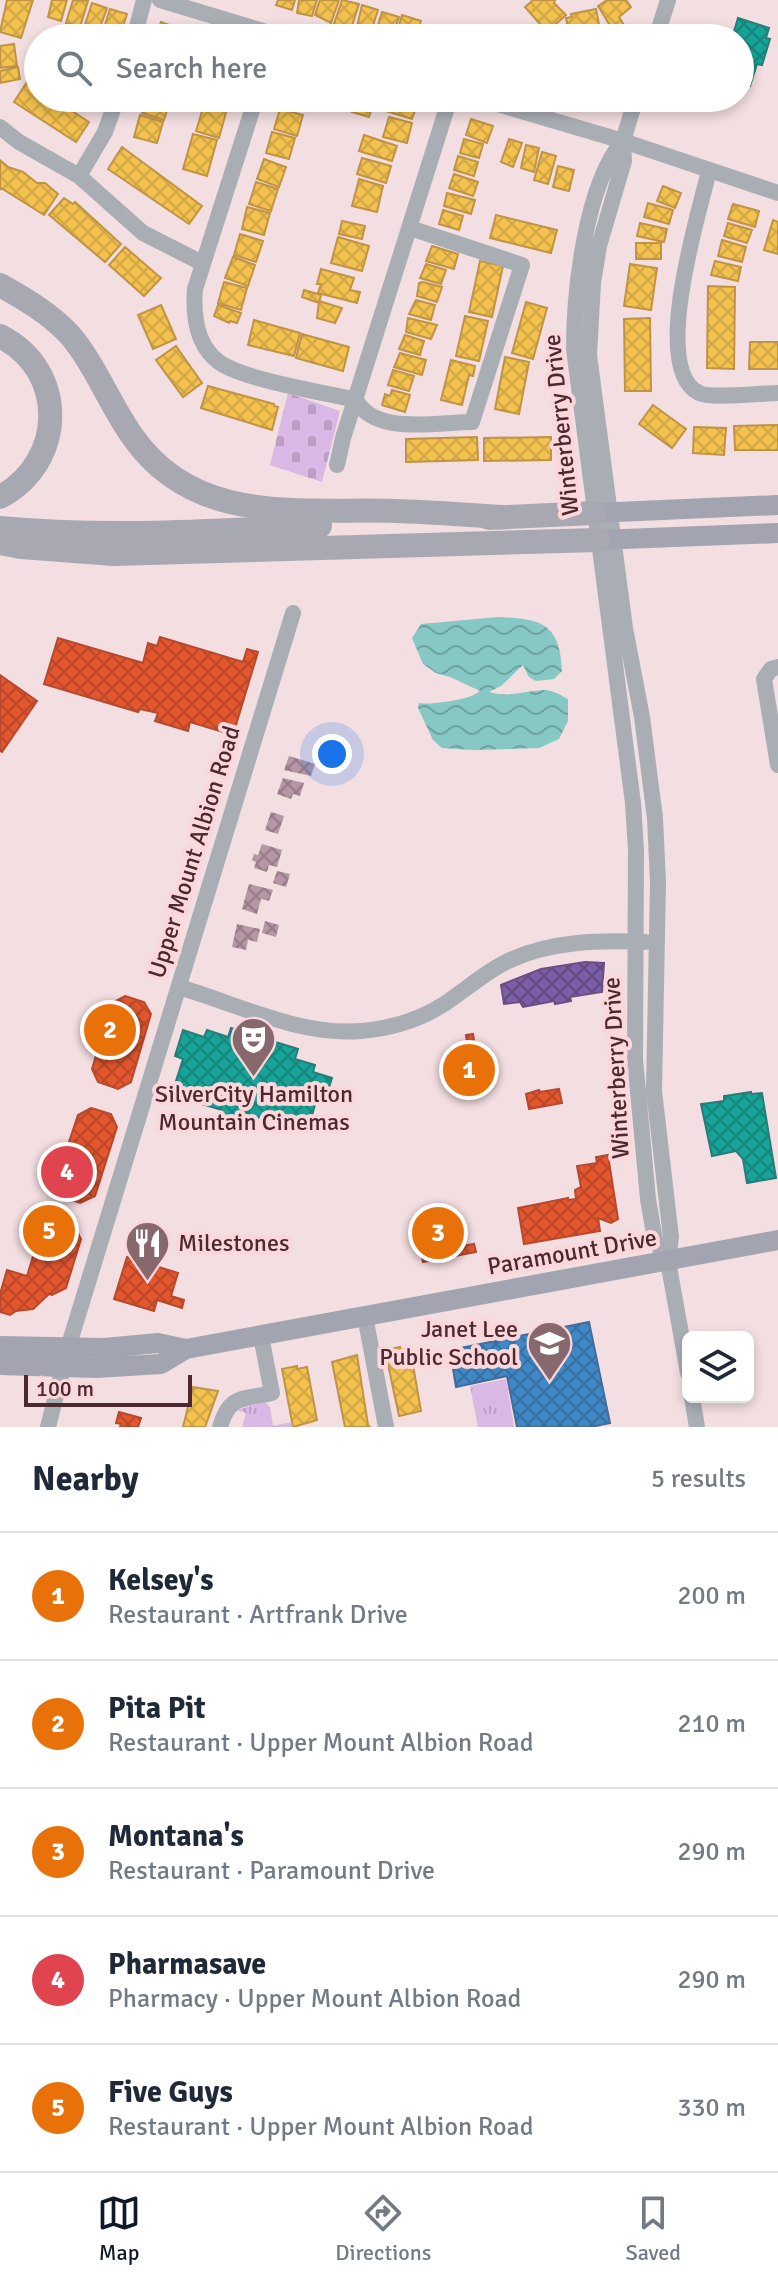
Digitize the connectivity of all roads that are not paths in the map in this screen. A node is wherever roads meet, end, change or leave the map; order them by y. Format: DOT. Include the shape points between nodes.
graph roads {
  1 [pos="144,0"];
  2 [pos="160,0"];
  3 [pos="668,0"];
  4 [pos="138,24"];
  5 [pos="238,24"];
  6 [pos="660,24"];
  7 [pos="112,112"];
  8 [pos="251,112"];
  9 [pos="446,112"];
  10 [pos="525,112"];
  11 [pos="632,112"];
  12 [pos="0,127"];
  13 [pos="623,141"];
  14 [pos="709,171"];
  15 [pos="79,176"];
  16 [pos="778,193"];
  17 [pos="410,228"];
  18 [pos="202,263"];
  19 [pos="0,285"];
  20 [pos="0,336"];
  21 [pos="778,393"];
  22 [pos="356,400"];
  23 [pos="337,465"];
  24 [pos="0,497"];
  25 [pos="778,505"];
  26 [pos="602,512"];
  27 [pos="504,517"];
  28 [pos="0,528"];
  29 [pos="778,533"];
  30 [pos="606,539"];
  31 [pos="0,543"];
  32 [pos="293,613"];
  33 [pos="778,667"];
  34 [pos="778,765"];
  35 [pos="635,941"];
  36 [pos="655,942"];
  37 [pos="179,987"];
  38 [pos="778,1240"];
  39 [pos="668,1261"];
  40 [pos="365,1316"];
  41 [pos="261,1336"];
  42 [pos="682,1339"];
  43 [pos="0,1346"];
  44 [pos="66,1358"];
  45 [pos="0,1365"];
  46 [pos="693,1403"];
  47 [pos="48,1427"];
  48 [pos="220,1427"];
  49 [pos="386,1427"];
  50 [pos="697,1427"];
  1 -- 4 [label="street"];
  2 -- 5 [label="street"];
  3 -- 6 [label="street"];
  7 -- 15 [label="street"];
  8 -- 18 [label="street"];
  9 -- 17 [label="street"];
  10 -- 13 [label="street"];
  11 -- 13 [label="street"];
  12 -- 15 [label="street"];
  13 -- 14 [label="street"];
  13 -- 26 [label="street, Winterberry Drive" via="608,158 586,230 574,318 577,387"];
  14 -- 16 [label="street"];
  14 -- 21 [label="street" via="679,303 680,369 687,386 702,395"];
  15 -- 18 [label="street" via="143,233"];
  17 -- 22 [label="street"];
  17 -- 22 [label="street" via="522,265 518,279 472,422 390,424 374,418"];
  18 -- 22 [label="street" via="193,310 197,331 219,362 246,374"];
  19 -- 27 [label="highway" via="38,307 71,336 153,463 198,492 250,508"];
  20 -- 24 [label="highway" via="18,345 36,366 46,387 51,421 40,459 26,478"];
  22 -- 23 [label="street"];
  25 -- 26 [label="main road"];
  26 -- 27 [label="highway"];
  26 -- 30 [label="street, Winterberry Drive"];
  27 -- 28 [label="highway" via="127,534"];
  29 -- 30 [label="main road"];
  30 -- 31 [label="highway" via="114,554"];
  30 -- 35 [label="street, Winterberry Drive" via="633,803"];
  30 -- 36 [label="street, Winterberry Drive" via="642,717 655,818"];
  32 -- 37 [label="street, Upper Mount Albion Road"];
  33 -- 34 [label="street" via="764,679"];
  35 -- 36 [label="street"];
  35 -- 37 [label="street" via="569,944 532,952 498,966 432,1011 364,1031 308,1027"];
  35 -- 39 [label="street, Winterberry Drive" via="634,1046 641,1139 655,1240"];
  36 -- 39 [label="street, Winterberry Drive" via="654,1091 671,1237"];
  37 -- 44 [label="street, Upper Mount Albion Road"];
  38 -- 39 [label="main road, Paramount Drive"];
  39 -- 40 [label="main road, Paramount Drive"];
  39 -- 42 [label="street, Winterberry Drive"];
  40 -- 41 [label="main road, Paramount Drive"];
  40 -- 49 [label="street"];
  41 -- 44 [label="main road, Paramount Drive" via="186,1349 158,1343"];
  41 -- 48 [label="street" via="272,1393 232,1402"];
  43 -- 44 [label="main road"];
  44 -- 45 [label="main road"];
  44 -- 47 [label="street, Upper Mount Albion Road"];
  46 -- 50 [label="street"];
}
